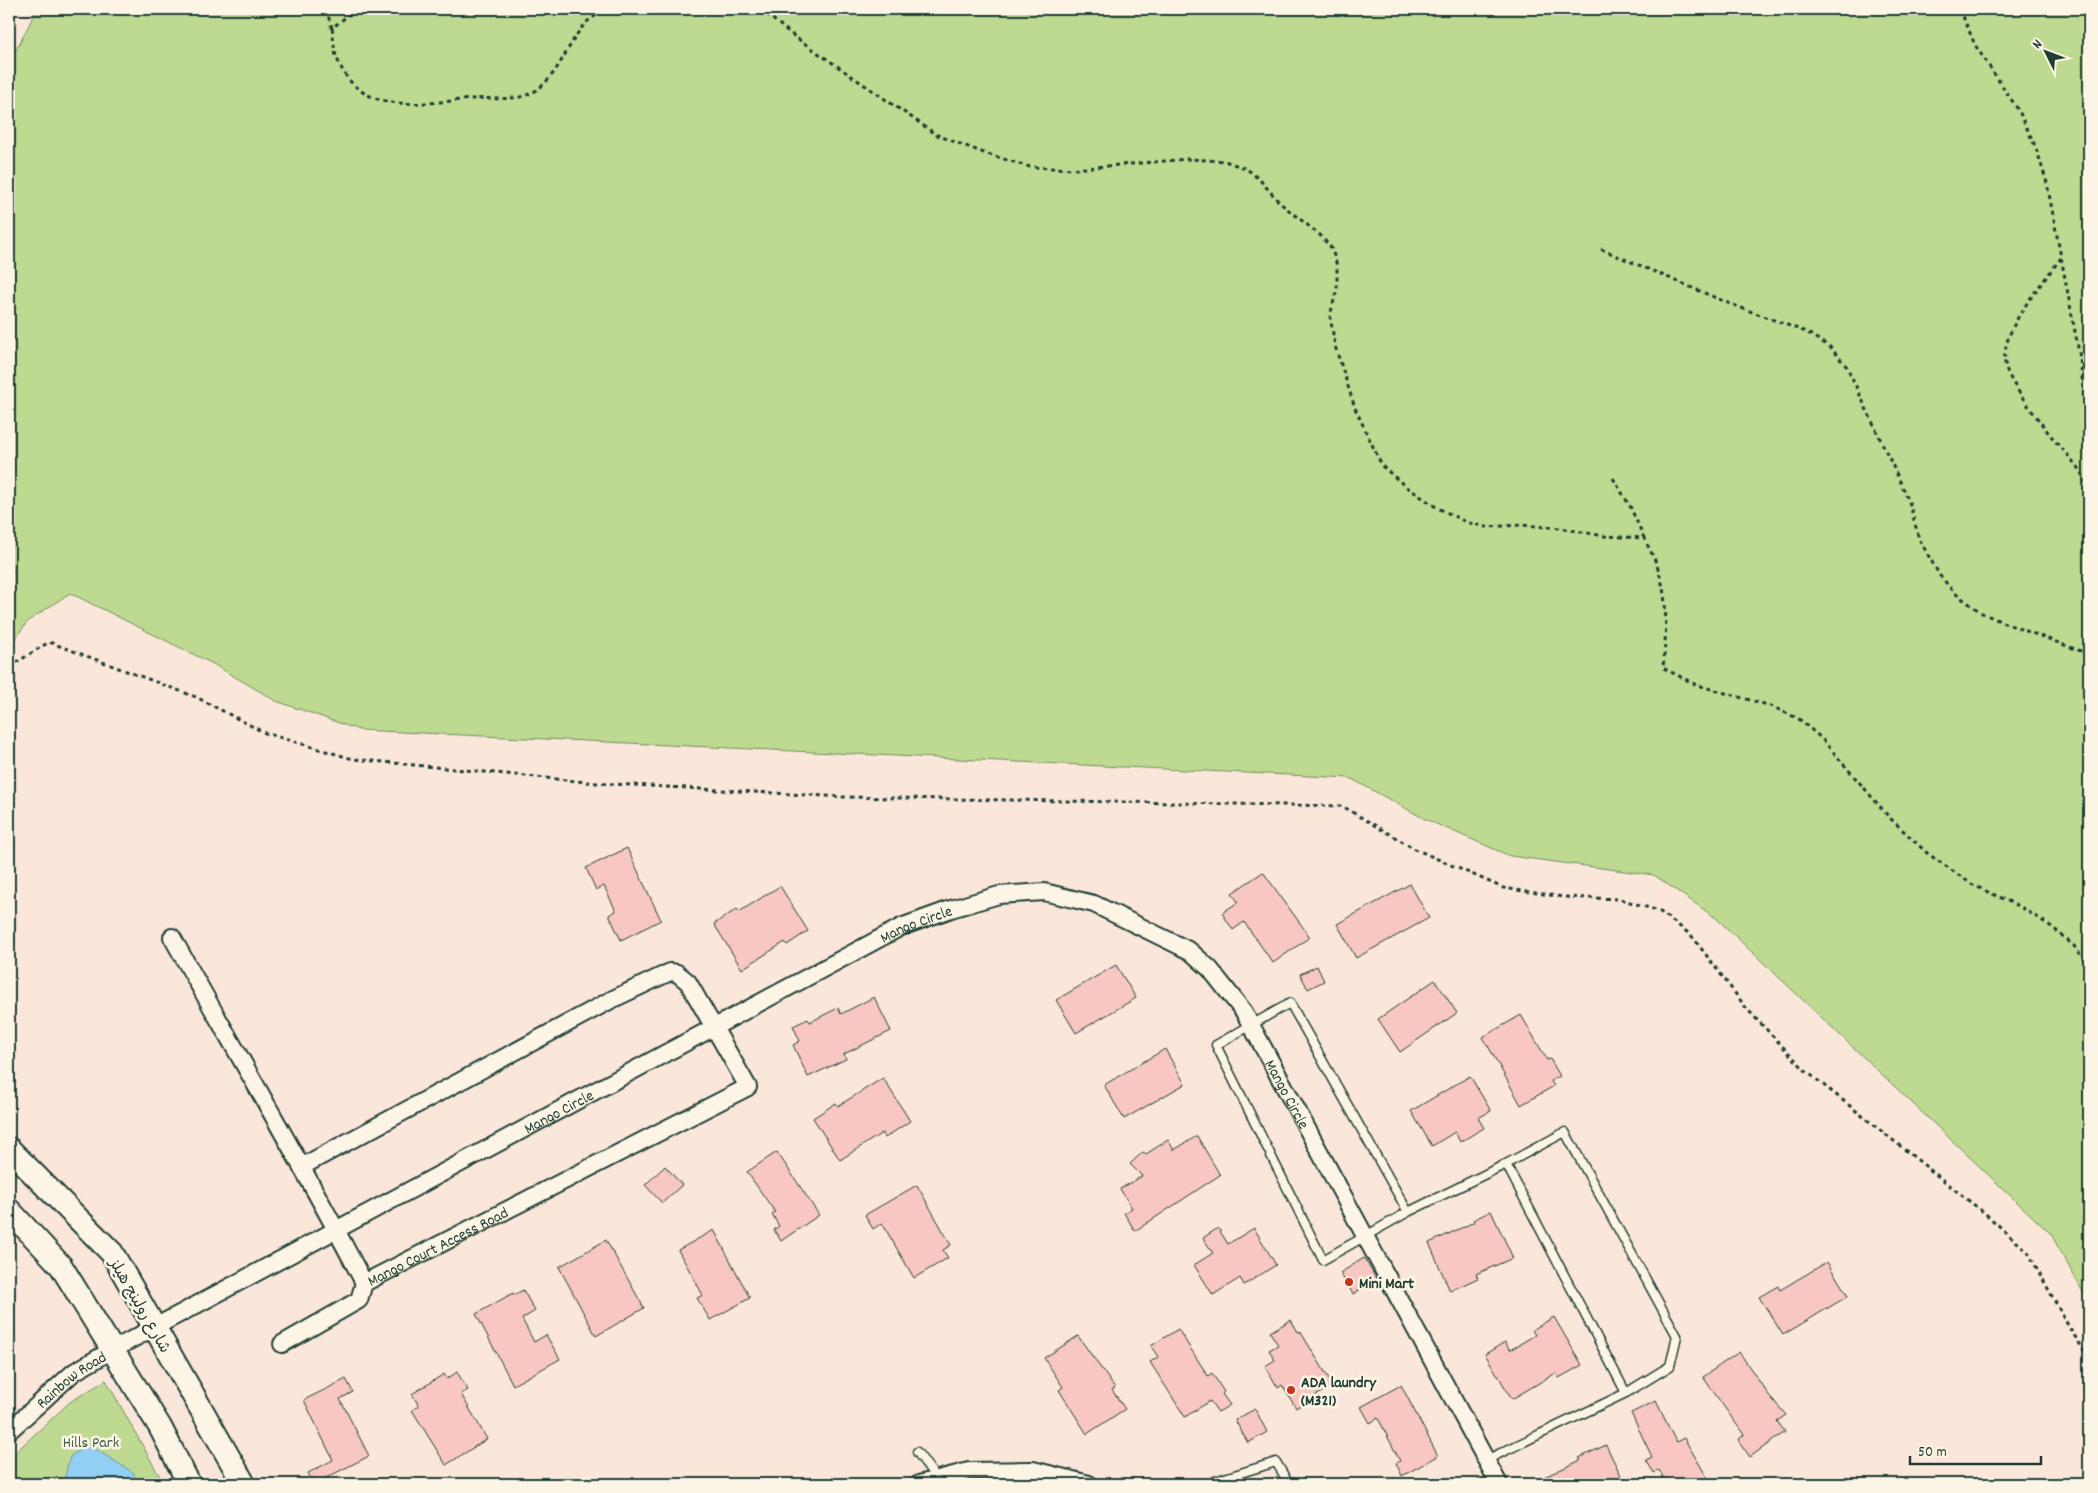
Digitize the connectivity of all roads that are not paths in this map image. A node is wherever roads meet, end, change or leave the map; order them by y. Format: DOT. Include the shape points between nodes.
graph roads {
  1 [pos="172,937"];
  2 [pos="1251,1025"];
  3 [pos="715,1027"];
  4 [pos="9,1149"];
  5 [pos="1506,1164"];
  6 [pos="301,1167"];
  7 [pos="9,1210"];
  8 [pos="1408,1212"];
  9 [pos="337,1230"];
  10 [pos="1366,1237"];
  11 [pos="364,1283"];
  12 [pos="154,1328"];
  13 [pos="282,1344"];
  14 [pos="114,1349"];
  15 [pos="1626,1393"];
  16 [pos="9,1431"];
  17 [pos="917,1452"];
  18 [pos="1486,1460"];
  19 [pos="937,1479"];
  20 [pos="189,1484"];
  21 [pos="244,1484"];
  22 [pos="919,1484"];
  23 [pos="1089,1484"];
  24 [pos="1212,1484"];
  25 [pos="1288,1484"];
  26 [pos="1499,1484"];
  1 -- 6 [label="street, Mango Court Access Road"];
  2 -- 3 [label="street, Mango Circle" via="1210,969 1190,951 1094,904 1044,892 999,895 901,927"];
  2 -- 8 [label="lane" via="1290,1003"];
  2 -- 10 [label="street, Mango Circle"];
  2 -- 10 [label="lane" via="1216,1045 1323,1260"];
  3 -- 6 [label="street" via="688,982 677,973 670,972 611,1000"];
  3 -- 9 [label="street, Mango Circle"];
  3 -- 11 [label="street, Mango Court Access Road" via="748,1087"];
  4 -- 12 [label="main road, شارع رولينج هيلز" via="112,1253"];
  5 -- 8 [label="lane"];
  5 -- 15 [label="lane"];
  5 -- 15 [label="lane" via="1565,1132 1677,1336 1670,1366"];
  6 -- 9 [label="street, Mango Court Access Road"];
  7 -- 14 [label="main road" via="61,1266"];
  8 -- 10 [label="lane"];
  9 -- 11 [label="street, Mango Court Access Road"];
  9 -- 12 [label="street, Mango Circle"];
  10 -- 18 [label="street, Mango Circle"];
  11 -- 13 [label="street" via="359,1300"];
  12 -- 14 [label="street, Mango Circle"];
  12 -- 21 [label="main road, شارع رولينج هيلز"];
  14 -- 16 [label="street, Rainbow Road" via="74,1372"];
  14 -- 20 [label="main road"];
  15 -- 18 [label="lane"];
  17 -- 19 [label="lane"];
  18 -- 26 [label="street, Mango Circle"];
  19 -- 22 [label="street"];
  19 -- 23 [label="street" via="969,1471 1033,1470"];
  24 -- 25 [label="lane" via="1276,1462"];
}
